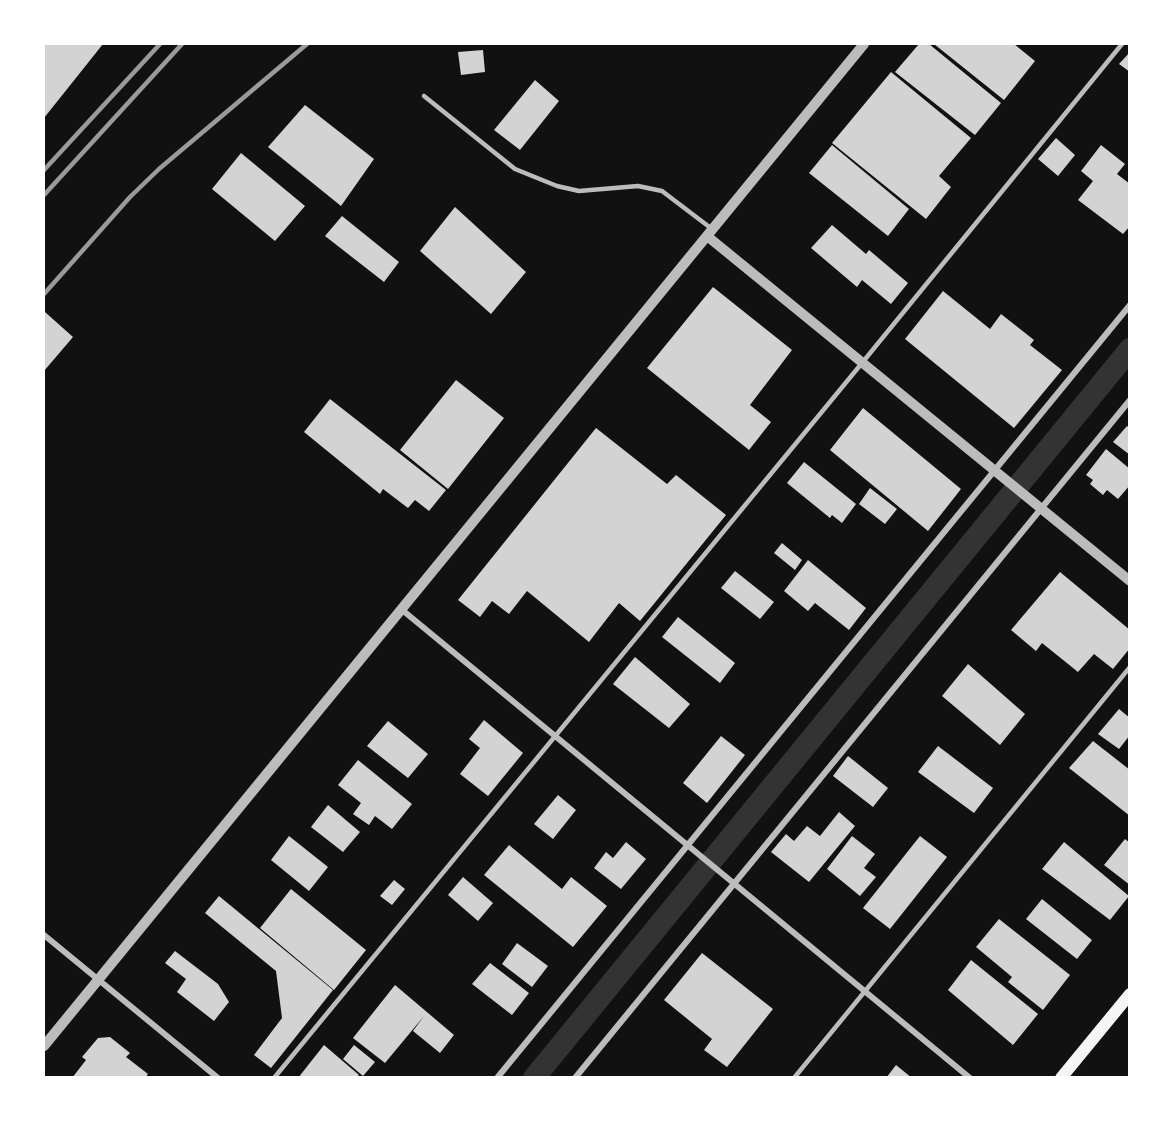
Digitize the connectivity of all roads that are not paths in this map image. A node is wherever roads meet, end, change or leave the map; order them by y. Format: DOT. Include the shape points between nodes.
graph roads {
  1 [pos="864,44"];
  2 [pos="1122,44"];
  3 [pos="424,96"];
  4 [pos="709,233"];
  5 [pos="1130,305"];
  6 [pos="862,363"];
  7 [pos="1130,400"];
  8 [pos="994,470"];
  9 [pos="1041,508"];
  10 [pos="1130,581"];
  11 [pos="401,609"];
  12 [pos="1130,667"];
  13 [pos="556,737"];
  14 [pos="688,845"];
  15 [pos="734,883"];
  16 [pos="44,935"];
  17 [pos="98,980"];
  18 [pos="864,991"];
  19 [pos="1130,994"];
  20 [pos="44,1046"];
  21 [pos="218,1077"];
  22 [pos="274,1077"];
  23 [pos="497,1077"];
  24 [pos="575,1077"];
  25 [pos="794,1077"];
  26 [pos="970,1077"];
  27 [pos="1061,1077"];
  1 -- 4 [label="street"];
  2 -- 6 [label="lane"];
  3 -- 4 [label="lane" via="515,169 579,191 638,186 662,191"];
  4 -- 6 [label="street"];
  4 -- 11 [label="street"];
  5 -- 8 [label="street"];
  6 -- 8 [label="street"];
  6 -- 13 [label="lane"];
  7 -- 9 [label="street"];
  8 -- 9 [label="street"];
  8 -- 14 [label="street"];
  9 -- 10 [label="street"];
  9 -- 15 [label="street"];
  11 -- 13 [label="street"];
  11 -- 17 [label="street"];
  12 -- 18 [label="lane"];
  13 -- 14 [label="street"];
  13 -- 22 [label="lane"];
  14 -- 15 [label="street"];
  14 -- 23 [label="street"];
  15 -- 18 [label="street"];
  15 -- 24 [label="street"];
  16 -- 17 [label="street"];
  17 -- 20 [label="street"];
  17 -- 21 [label="street"];
  18 -- 25 [label="lane"];
  18 -- 26 [label="street"];
  19 -- 27 [label="main road"];
}
